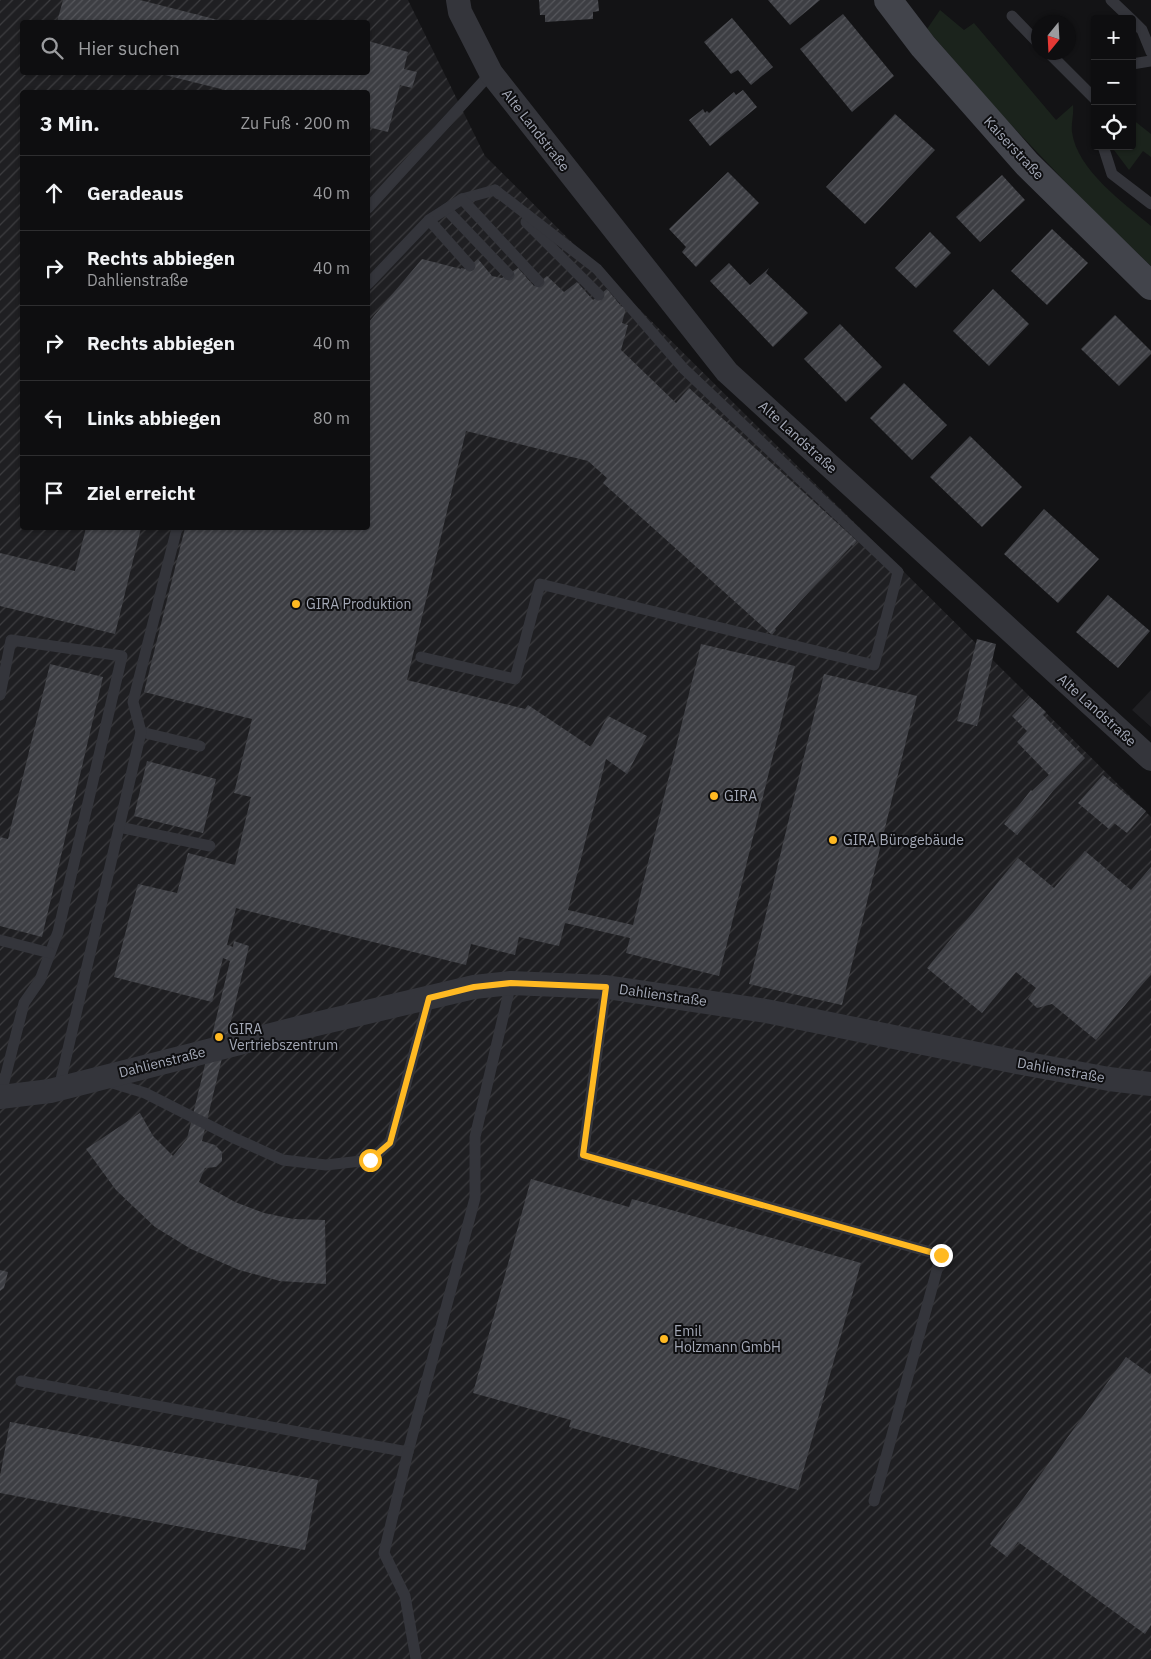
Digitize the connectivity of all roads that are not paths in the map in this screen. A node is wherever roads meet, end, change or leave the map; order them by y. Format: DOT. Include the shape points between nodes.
graph roads {
  1 [pos="458,0"];
  2 [pos="888,0"];
  3 [pos="1111,0"];
  4 [pos="1127,15"];
  5 [pos="1012,16"];
  6 [pos="1136,24"];
  7 [pos="1031,36"];
  8 [pos="1151,52"];
  9 [pos="1056,60"];
  10 [pos="1151,61"];
  11 [pos="1136,63"];
  12 [pos="491,73"];
  13 [pos="1091,95"];
  14 [pos="1104,150"];
  15 [pos="495,190"];
  16 [pos="462,199"];
  17 [pos="1151,204"];
  18 [pos="370,206"];
  19 [pos="446,209"];
  20 [pos="429,220"];
  21 [pos="470,266"];
  22 [pos="508,276"];
  23 [pos="370,282"];
  24 [pos="539,282"];
  25 [pos="1151,286"];
  26 [pos="599,295"];
  27 [pos="176,530"];
  28 [pos="5,639"];
  29 [pos="421,657"];
  30 [pos="0,695"];
  31 [pos="141,732"];
  32 [pos="200,746"];
  33 [pos="1151,759"];
  34 [pos="119,828"];
  35 [pos="210,846"];
  36 [pos="0,940"];
  37 [pos="50,954"];
  38 [pos="511,983"];
  39 [pos="611,988"];
  40 [pos="429,998"];
  41 [pos="97,1078"];
  42 [pos="1151,1084"];
  43 [pos="59,1088"];
  44 [pos="0,1097"];
  45 [pos="0,1102"];
  46 [pos="21,1381"];
  47 [pos="408,1452"];
  48 [pos="874,1501"];
  49 [pos="416,1659"];
  1 -- 12 [label="street, Alte Landstraße" via="460,12"];
  2 -- 25 [label="main road, Kaiserstraße" via="923,46 1027,164"];
  3 -- 4 [label="lane"];
  5 -- 7 [label="lane"];
  6 -- 8 [label="lane"];
  9 -- 13 [label="lane"];
  10 -- 11 [label="lane"];
  12 -- 18 [label="lane"];
  12 -- 33 [label="street, Alte Landstraße" via="727,372"];
  14 -- 17 [label="lane" via="1112,174"];
  15 -- 16 [label="lane"];
  15 -- 26 [label="lane"];
  15 -- 29 [label="lane" via="597,269 684,369 898,572 874,665 540,584 515,679"];
  16 -- 19 [label="lane"];
  16 -- 24 [label="lane"];
  19 -- 20 [label="lane"];
  19 -- 22 [label="lane"];
  20 -- 21 [label="lane"];
  20 -- 23 [label="lane"];
  27 -- 31 [label="lane" via="133,702"];
  28 -- 30 [label="lane"];
  28 -- 37 [label="lane" via="122,656 58,932"];
  31 -- 32 [label="lane"];
  31 -- 34 [label="lane"];
  34 -- 35 [label="lane"];
  34 -- 43 [label="lane"];
  36 -- 37 [label="lane"];
  37 -- 44 [label="lane" via="40,980 24,1003"];
  38 -- 39 [label="street, Dahlienstraße"];
  38 -- 40 [label="street, Dahlienstraße" via="474,987"];
  38 -- 47 [label="lane" via="475,1137 475,1198"];
  39 -- 42 [label="street, Dahlienstraße" via="766,1010 1017,1062"];
  39 -- 48 [label="lane" via="583,1155 941,1255"];
  40 -- 41 [label="street, Dahlienstraße"];
  40 -- 41 [label="lane" via="390,1143 370,1160 326,1165 283,1160 145,1093"];
  41 -- 43 [label="street, Dahlienstraße"];
  43 -- 44 [label="street, Dahlienstraße"];
  44 -- 45 [label="lane"];
  46 -- 47 [label="lane"];
  47 -- 49 [label="lane" via="384,1553 405,1596"];
}
